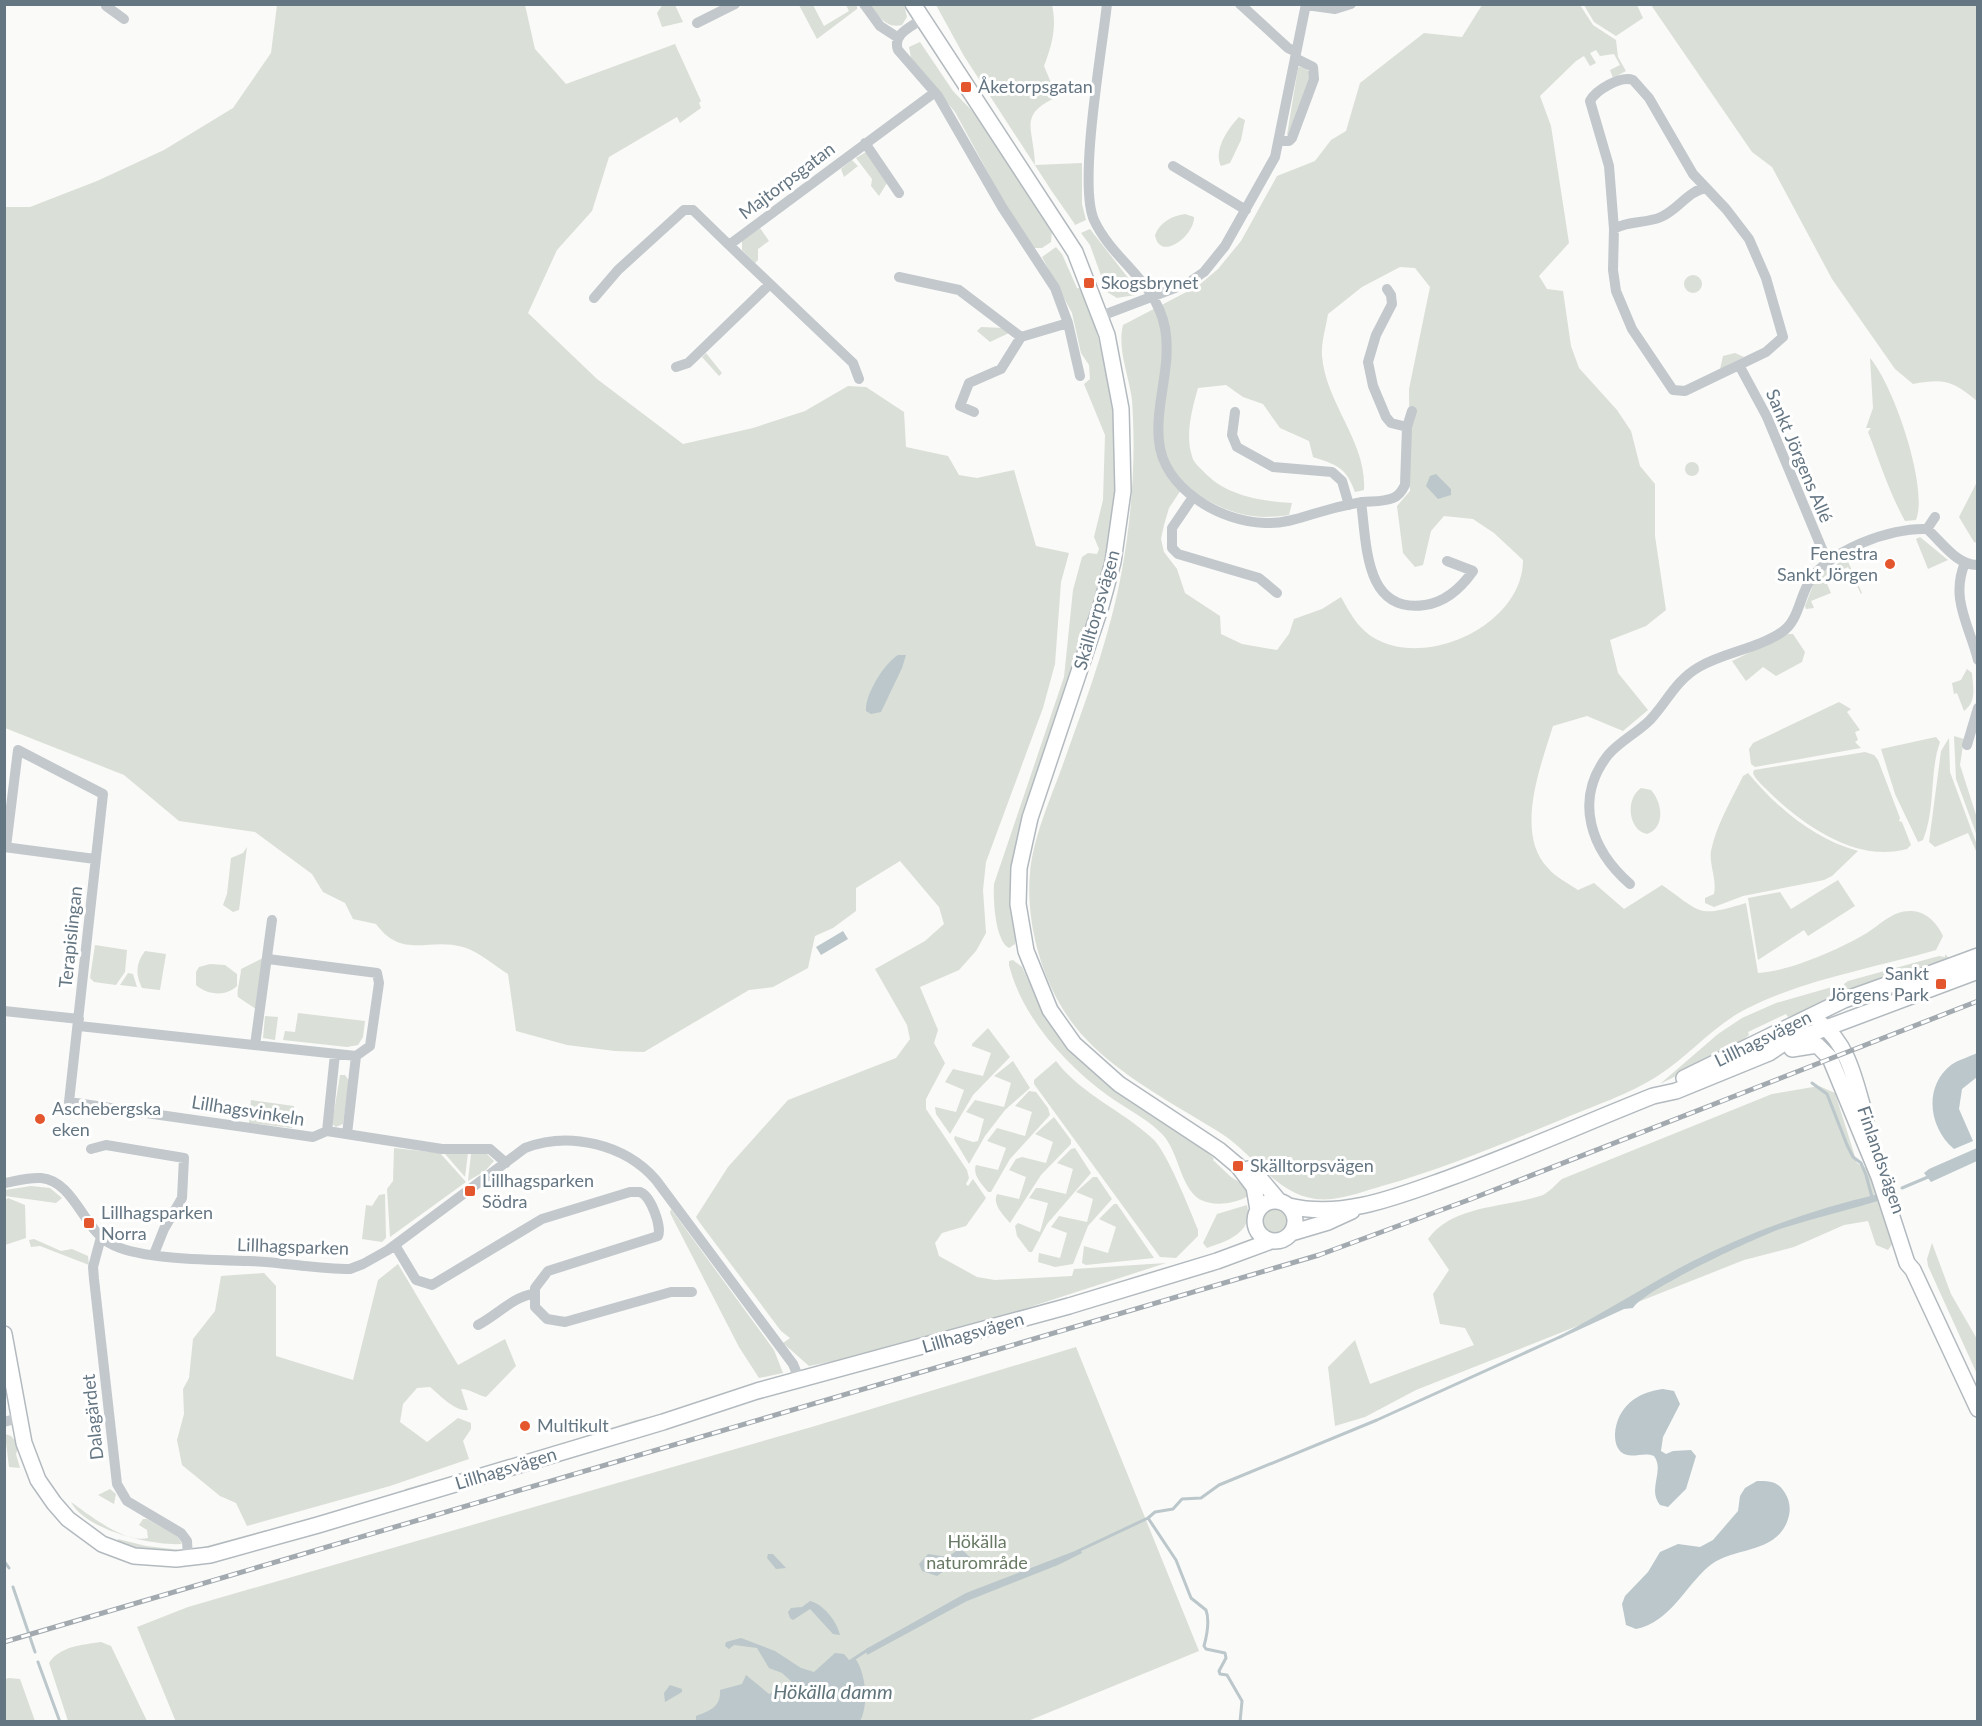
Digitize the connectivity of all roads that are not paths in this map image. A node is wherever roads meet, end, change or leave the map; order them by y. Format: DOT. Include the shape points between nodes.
graph roads {
  1 [pos="735,4"];
  2 [pos="864,4"];
  3 [pos="914,4"];
  4 [pos="1107,4"];
  5 [pos="1240,4"];
  6 [pos="1351,4"];
  7 [pos="105,5"];
  8 [pos="1306,5"];
  9 [pos="124,19"];
  10 [pos="922,19"];
  11 [pos="697,23"];
  12 [pos="897,37"];
  13 [pos="1296,55"];
  14 [pos="934,93"];
  15 [pos="1279,141"];
  16 [pos="865,143"];
  17 [pos="1173,166"];
  18 [pos="1700,189"];
  19 [pos="899,193"];
  20 [pos="1246,210"];
  21 [pos="1614,224"];
  22 [pos="729,244"];
  23 [pos="899,277"];
  24 [pos="770,284"];
  25 [pos="1387,289"];
  26 [pos="594,298"];
  27 [pos="1154,298"];
  28 [pos="1101,316"];
  29 [pos="1068,324"];
  30 [pos="1021,337"];
  31 [pos="1739,365"];
  32 [pos="676,367"];
  33 [pos="1080,376"];
  34 [pos="859,379"];
  35 [pos="1412,411"];
  36 [pos="974,412"];
  37 [pos="1235,412"];
  38 [pos="1407,427"];
  39 [pos="1193,497"];
  40 [pos="1361,502"];
  41 [pos="1349,505"];
  42 [pos="1935,517"];
  43 [pos="1927,529"];
  44 [pos="1447,561"];
  45 [pos="1827,561"];
  46 [pos="1965,563"];
  47 [pos="1977,565"];
  48 [pos="1277,593"];
  49 [pos="1977,660"];
  50 [pos="1977,708"];
  51 [pos="1967,745"];
  52 [pos="5,847"];
  53 [pos="95,859"];
  54 [pos="1630,884"];
  55 [pos="272,920"];
  56 [pos="1977,956"];
  57 [pos="268,959"];
  58 [pos="1977,971"];
  59 [pos="1902,984"];
  60 [pos="4,1011"];
  61 [pos="1811,1015"];
  62 [pos="1851,1018"];
  63 [pos="79,1022"];
  64 [pos="1827,1028"];
  65 [pos="255,1045"];
  66 [pos="1845,1051"];
  67 [pos="1769,1053"];
  68 [pos="335,1054"];
  69 [pos="356,1056"];
  70 [pos="1830,1058"];
  71 [pos="1653,1096"];
  72 [pos="327,1131"];
  73 [pos="347,1134"];
  74 [pos="91,1149"];
  75 [pos="506,1163"];
  76 [pos="1238,1166"];
  77 [pos="4,1183"];
  78 [pos="1284,1204"];
  79 [pos="1360,1207"];
  80 [pos="1257,1215"];
  81 [pos="1291,1233"];
  82 [pos="101,1238"];
  83 [pos="1271,1241"];
  84 [pos="395,1245"];
  85 [pos="154,1254"];
  86 [pos="1209,1261"];
  87 [pos="1913,1270"];
  88 [pos="692,1292"];
  89 [pos="534,1294"];
  90 [pos="478,1325"];
  91 [pos="4,1334"];
  92 [pos="800,1381"];
  93 [pos="1977,1409"];
  94 [pos="11,1420"];
  95 [pos="188,1558"];
  1 -- 11 [label="street"];
  2 -- 12 [label="street" via="880,26"];
  3 -- 10 [label="street, Skälltorpsvägen"];
  4 -- 27 [label="street" via="1089,199 1101,232"];
  5 -- 13 [label="street"];
  6 -- 8 [label="street" via="1335,9"];
  7 -- 9 [label="street"];
  8 -- 13 [label="street"];
  10 -- 12 [label="street"];
  10 -- 28 [label="street, Skälltorpsvägen" via="1062,229"];
  12 -- 14 [label="street" via="895,42 902,58"];
  13 -- 15 [label="street"];
  13 -- 15 [label="street" via="1312,67 1314,79 1292,138"];
  14 -- 16 [label="street, Majtorpsgatan"];
  14 -- 29 [label="street" via="1045,270"];
  15 -- 20 [label="street" via="1266,177"];
  16 -- 19 [label="street"];
  16 -- 22 [label="street, Majtorpsgatan"];
  17 -- 20 [label="street"];
  18 -- 21 [label="street" via="1662,217"];
  18 -- 21 [label="street" via="1697,178 1639,86 1628,78 1614,82 1590,101 1609,166"];
  18 -- 31 [label="street" via="1726,209 1749,239 1766,278 1783,338 1766,352"];
  20 -- 27 [label="street" via="1204,272"];
  21 -- 31 [label="street" via="1613,270 1620,303 1636,336 1673,390 1684,391"];
  22 -- 24 [label="street"];
  22 -- 26 [label="street" via="693,210 684,210"];
  23 -- 30 [label="street" via="959,290"];
  24 -- 32 [label="street" via="688,363"];
  24 -- 34 [label="street" via="853,363"];
  25 -- 38 [label="street" via="1393,300 1371,348 1368,370 1381,408 1391,423"];
  27 -- 28 [label="street"];
  27 -- 39 [label="street" via="1165,328 1167,351 1166,381 1158,415 1159,442 1175,481"];
  28 -- 76 [label="street, Skälltorpsvägen" via="1112,351 1121,409 1124,482 1118,538 1101,606 1023,844 1018,886 1020,923 1040,990 1074,1044 1119,1084 1213,1145"];
  29 -- 30 [label="street"];
  29 -- 33 [label="street"];
  30 -- 36 [label="street" via="1001,369 965,388 960,406"];
  31 -- 45 [label="street, Sankt Jörgens Allé" via="1768,420"];
  35 -- 38 [label="street"];
  37 -- 41 [label="street" via="1232,435 1238,447 1273,466 1332,472 1342,481"];
  38 -- 40 [label="street" via="1402,491 1392,498"];
  39 -- 41 [label="street" via="1233,517 1263,523 1285,522"];
  39 -- 48 [label="street" via="1172,528 1172,548 1178,554 1258,578"];
  40 -- 41 [label="street"];
  40 -- 44 [label="street" via="1371,572 1378,588 1391,601 1420,606 1437,603 1453,593 1473,571"];
  42 -- 43 [label="street"];
  43 -- 45 [label="street" via="1898,529"];
  43 -- 46 [label="street"];
  45 -- 54 [label="street" via="1808,584 1784,631 1690,673 1602,766 1591,793 1595,837 1606,861"];
  46 -- 47 [label="street"];
  46 -- 49 [label="street" via="1958,592"];
  50 -- 51 [label="street"];
  52 -- 53 [label="street, Terapislingan"];
  52 -- 53 [label="street, Terapislingan" via="18,750 103,794"];
  53 -- 63 [label="street, Terapislingan"];
  55 -- 57 [label="street"];
  56 -- 59 [label="street, Lillhagsvägen"];
  57 -- 65 [label="street"];
  57 -- 69 [label="street" via="377,973 370,1046"];
  58 -- 62 [label="street, Lillhagsvägen"];
  59 -- 61 [label="street, Lillhagsvägen" via="1886,985"];
  59 -- 64 [label="street" via="1836,1014"];
  60 -- 63 [label="street"];
  61 -- 64 [label="street, Finlandsvägen"];
  61 -- 71 [label="street, Lillhagsvägen"];
  62 -- 64 [label="street, Lillhagsvägen"];
  62 -- 66 [label="street, Finlandsvägen" via="1845,1029"];
  63 -- 65 [label="street"];
  63 -- 72 [label="street, Lillhagsvinkeln" via="69,1102 313,1137"];
  64 -- 66 [label="street, Finlandsvägen"];
  64 -- 67 [label="street, Lillhagsvägen"];
  64 -- 70 [label="street, Finlandsvägen"];
  65 -- 68 [label="street"];
  66 -- 87 [label="street, Finlandsvägen" via="1901,1221"];
  67 -- 70 [label="street" via="1812,1045 1819,1046"];
  67 -- 71 [label="street, Lillhagsvägen" via="1676,1091"];
  68 -- 69 [label="street"];
  68 -- 72 [label="street"];
  69 -- 73 [label="street"];
  70 -- 87 [label="street, Finlandsvägen" via="1879,1177 1907,1263"];
  71 -- 79 [label="street, Lillhagsvägen" via="1490,1163"];
  72 -- 73 [label="street"];
  73 -- 75 [label="street" via="442,1149 490,1149"];
  74 -- 85 [label="street" via="106,1146 184,1158 182,1198"];
  75 -- 84 [label="street, Lillhagsparken"];
  75 -- 92 [label="street, Lillhagsparken" via="520,1150 535,1144 568,1142 600,1144 635,1160 671,1199 793,1364"];
  76 -- 78 [label="street, Skälltorpsvägen" via="1257,1175"];
  76 -- 80 [label="street, Skälltorpsvägen" via="1254,1187"];
  77 -- 82 [label="street, Lillhagsparken" via="49,1180 60,1187"];
  78 -- 79 [label="street, Lillhagsvägen" via="1317,1211"];
  78 -- 80 [label="street" via="1266,1203"];
  78 -- 81 [label="street" via="1296,1220"];
  79 -- 81 [label="street, Lillhagsvägen"];
  80 -- 83 [label="street" via="1259,1233"];
  80 -- 86 [label="street, Lillhagsvägen" via="1238,1244"];
  81 -- 83 [label="street, Lillhagsvägen" via="1282,1240"];
  82 -- 85 [label="street, Lillhagsparken" via="120,1248"];
  82 -- 95 [label="street, Dalagärdet" via="93,1267 117,1484 128,1501 181,1533 187,1541"];
  83 -- 86 [label="street, Lillhagsvägen"];
  84 -- 85 [label="street, Lillhagsparken" via="350,1269"];
  84 -- 89 [label="street" via="416,1280 432,1285 542,1219 630,1192 646,1196 659,1222 658,1236 548,1271 539,1280"];
  86 -- 92 [label="street, Lillhagsvägen" via="1058,1309"];
  87 -- 93 [label="street, Finlandsvägen"];
  88 -- 89 [label="street" via="671,1292 565,1322 547,1319 539,1313"];
  89 -- 90 [label="street" via="515,1299"];
  91 -- 94 [label="street, Lillhagsvägen"];
  92 -- 95 [label="street, Lillhagsvägen" via="239,1548"];
  94 -- 95 [label="street, Lillhagsvägen" via="38,1480 68,1519 91,1537 120,1552 158,1559"];
}
